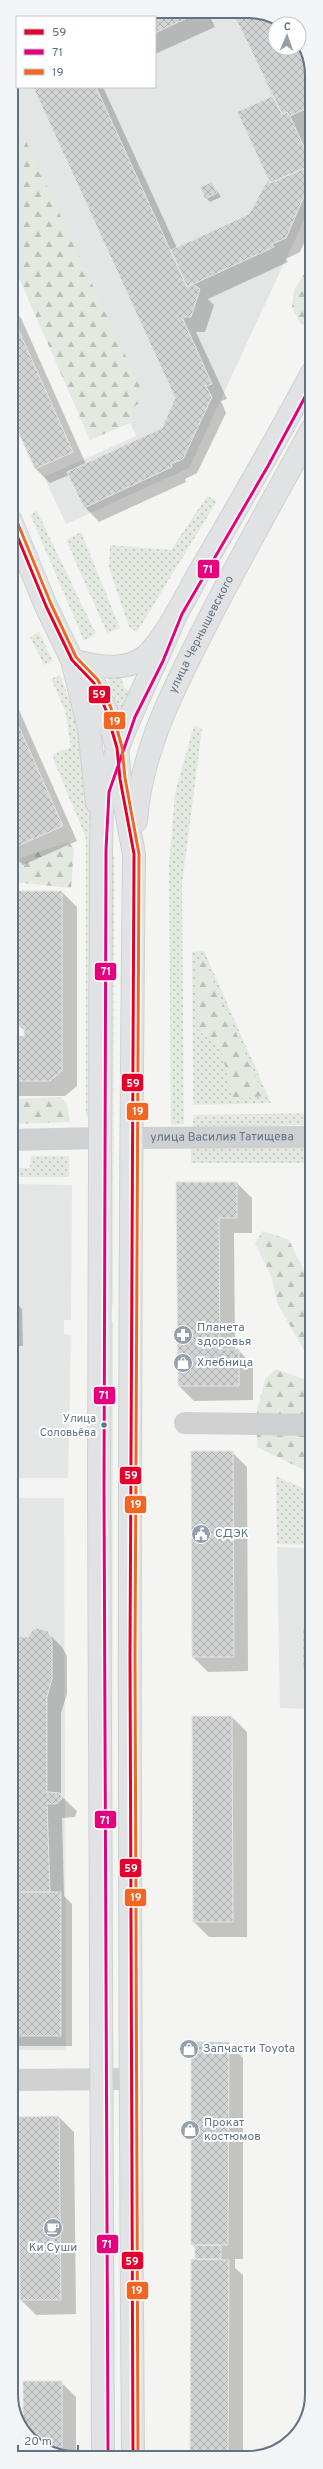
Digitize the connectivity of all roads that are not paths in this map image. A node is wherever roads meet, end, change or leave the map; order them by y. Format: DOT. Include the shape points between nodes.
graph roads {
  1 [pos="305,386"];
  2 [pos="305,442"];
  3 [pos="18,538"];
  4 [pos="177,612"];
  5 [pos="72,660"];
  6 [pos="118,748"];
  7 [pos="101,850"];
  8 [pos="134,854"];
  9 [pos="305,1137"];
  10 [pos="100,1138"];
  11 [pos="132,1138"];
  12 [pos="18,1140"];
  13 [pos="185,1423"];
  14 [pos="305,1425"];
  15 [pos="130,2079"];
  16 [pos="18,2080"];
  17 [pos="101,2080"];
  18 [pos="103,2451"];
  19 [pos="133,2451"];
  1 -- 4 [label="main road" via="264,463"];
  2 -- 8 [label="main road, улица Чернышевского" via="226,585 169,696 138,793"];
  3 -- 5 [label="main road"];
  4 -- 5 [label="main road" via="152,650 142,659 128,665 96,666"];
  4 -- 6 [label="main road" via="158,659 130,715"];
  5 -- 6 [label="main road" via="94,683"];
  5 -- 7 [label="main road" via="88,728"];
  6 -- 7 [label="main road" via="104,791"];
  6 -- 8 [label="main road" via="120,779"];
  7 -- 10 [label="main road"];
  8 -- 11 [label="main road"];
  9 -- 11 [label="street, улица Василия Татищева"];
  10 -- 12 [label="street"];
  10 -- 17 [label="main road"];
  11 -- 15 [label="main road" via="128,1422"];
  13 -- 14 [label="street"];
  15 -- 17 [label="street"];
  15 -- 19 [label="main road"];
  16 -- 17 [label="street"];
  17 -- 18 [label="main road"];
}
